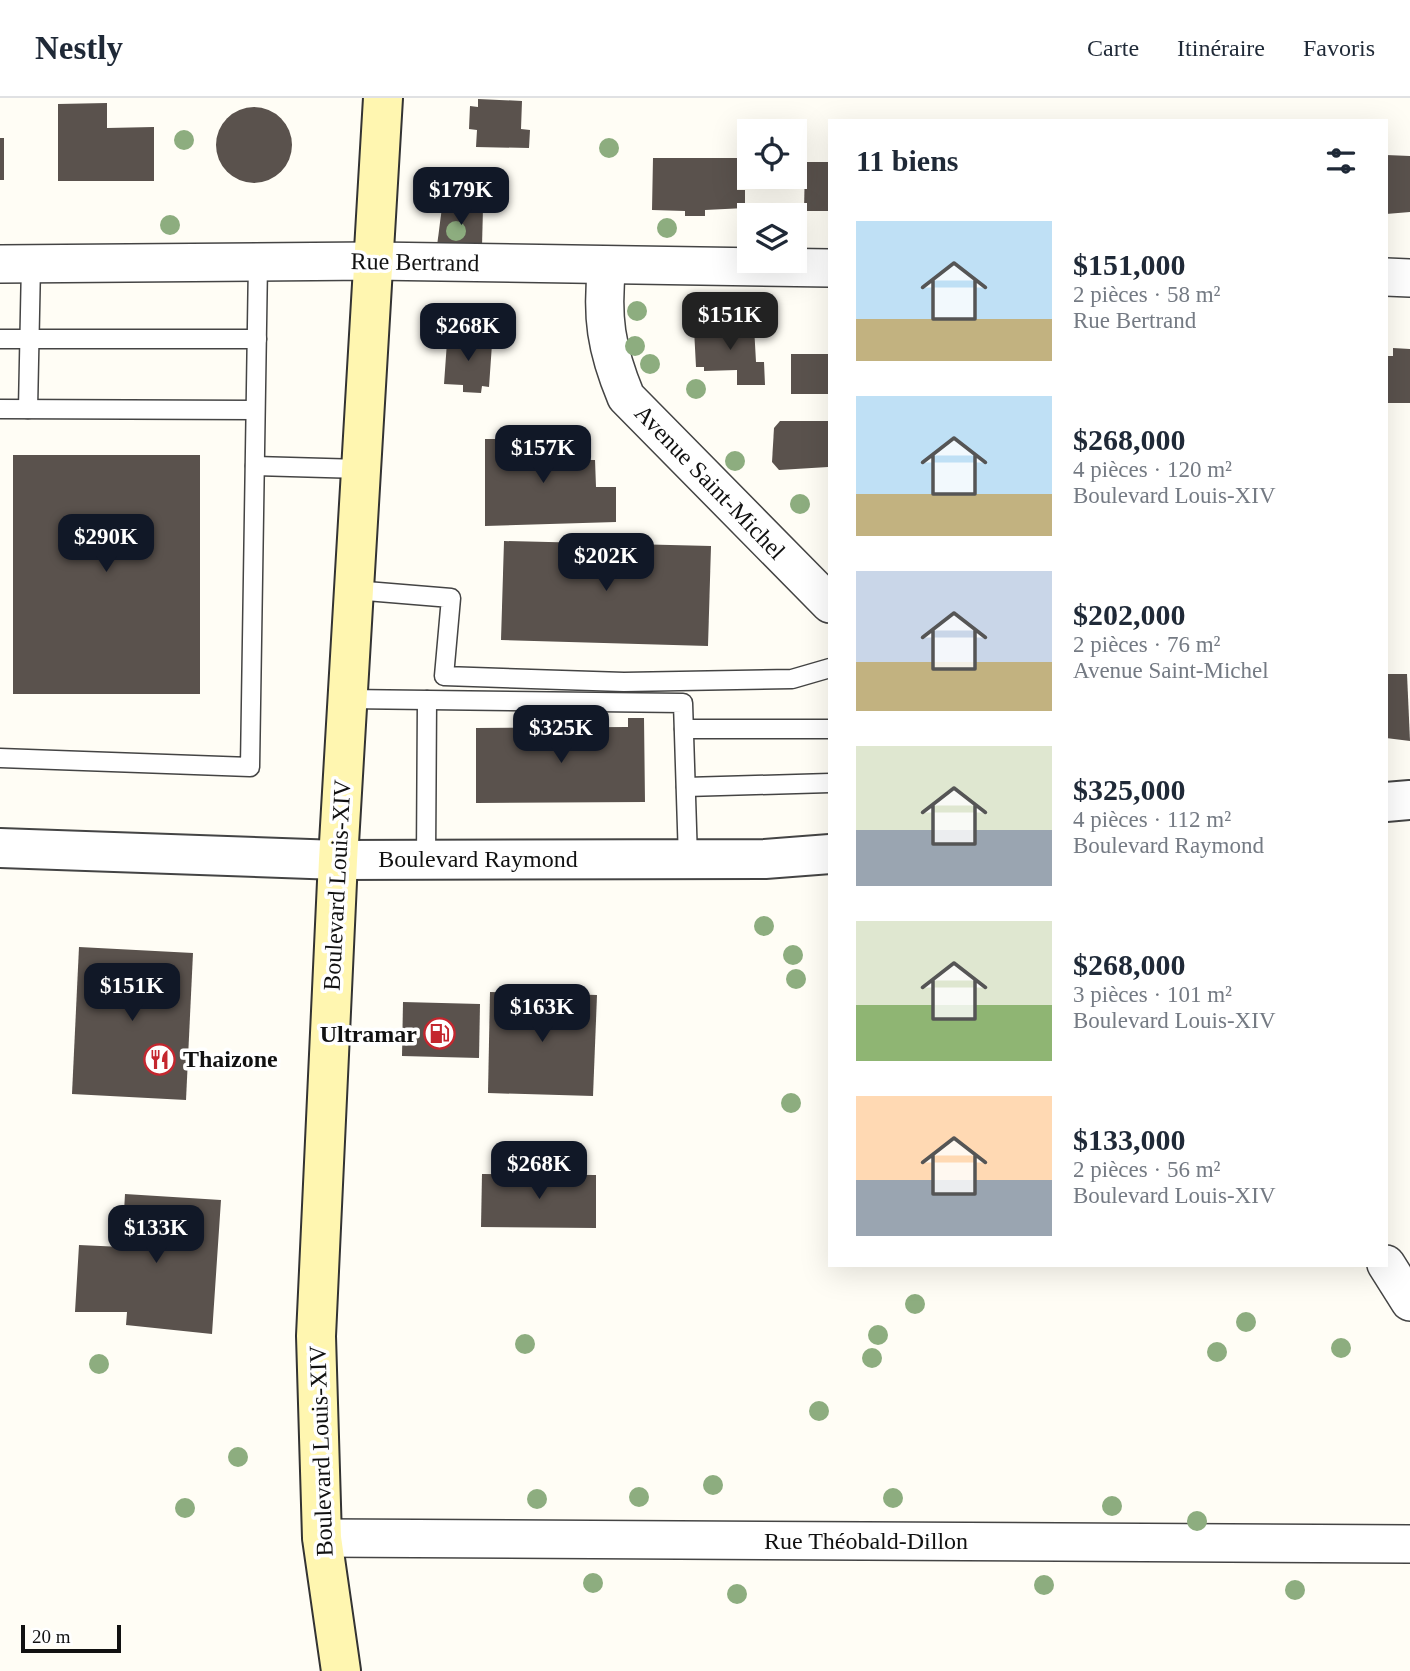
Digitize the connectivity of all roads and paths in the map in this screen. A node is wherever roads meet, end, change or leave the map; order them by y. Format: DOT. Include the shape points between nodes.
graph roads {
  1 [pos="383,98"];
  2 [pos="373,261"];
  3 [pos="258,262"];
  4 [pos="16,264"];
  5 [pos="607,265"];
  6 [pos="828,268"];
  7 [pos="1388,277"];
  8 [pos="1410,278"];
  9 [pos="0,339"];
  10 [pos="30,339"];
  11 [pos="257,339"];
  12 [pos="0,409"];
  13 [pos="28,409"];
  14 [pos="255,410"];
  15 [pos="255,466"];
  16 [pos="361,469"];
  17 [pos="354,590"];
  18 [pos="828,602"];
  19 [pos="828,669"];
  20 [pos="347,699"];
  21 [pos="427,700"];
  22 [pos="684,729"];
  23 [pos="828,729"];
  24 [pos="0,758"];
  25 [pos="828,783"];
  26 [pos="686,787"];
  27 [pos="1410,800"];
  28 [pos="1388,802"];
  29 [pos="0,848"];
  30 [pos="828,854"];
  31 [pos="426,859"];
  32 [pos="688,859"];
  33 [pos="338,860"];
  34 [pos="1388,1267"];
  35 [pos="1410,1302"];
  36 [pos="322,1538"];
  37 [pos="1410,1544"];
  38 [pos="341,1671"];
  1 -- 2 [label="main road, Boulevard Louis-XIV"];
  2 -- 3 [label="street, Rue Bertrand"];
  2 -- 5 [label="street, Rue Bertrand"];
  2 -- 16 [label="main road, Boulevard Louis-XIV"];
  3 -- 4 [label="street, Rue Bertrand"];
  3 -- 11 [label="lane"];
  4 -- 10 [label="lane"];
  5 -- 6 [label="street, Rue Bertrand"];
  5 -- 18 [label="street, Avenue Saint-Michel" via="602,305 610,358 626,397"];
  7 -- 8 [label="street"];
  9 -- 10 [label="lane"];
  10 -- 11 [label="lane"];
  10 -- 13 [label="lane"];
  11 -- 14 [label="lane"];
  12 -- 13 [label="lane"];
  13 -- 14 [label="lane"];
  14 -- 15 [label="lane"];
  15 -- 16 [label="lane"];
  15 -- 24 [label="lane" via="250,767"];
  16 -- 17 [label="main road, Boulevard Louis-XIV"];
  17 -- 19 [label="lane" via="451,598 444,676 624,682 792,679"];
  17 -- 20 [label="main road, Boulevard Louis-XIV"];
  20 -- 21 [label="lane"];
  20 -- 33 [label="main road, Boulevard Louis-XIV"];
  21 -- 22 [label="lane" via="683,703"];
  21 -- 31 [label="lane"];
  22 -- 23 [label="lane"];
  22 -- 26 [label="lane"];
  25 -- 26 [label="lane"];
  26 -- 32 [label="lane"];
  27 -- 28 [label="street"];
  29 -- 33 [label="street, Boulevard Raymond"];
  30 -- 32 [label="street, Boulevard Raymond"];
  31 -- 32 [label="street, Boulevard Raymond"];
  31 -- 33 [label="street, Boulevard Raymond"];
  33 -- 36 [label="main road, Boulevard Louis-XIV" via="316,1336"];
  34 -- 35 [label="street"];
  36 -- 37 [label="street, Rue Théobald-Dillon"];
  36 -- 38 [label="main road, Boulevard Louis-XIV"];
}
